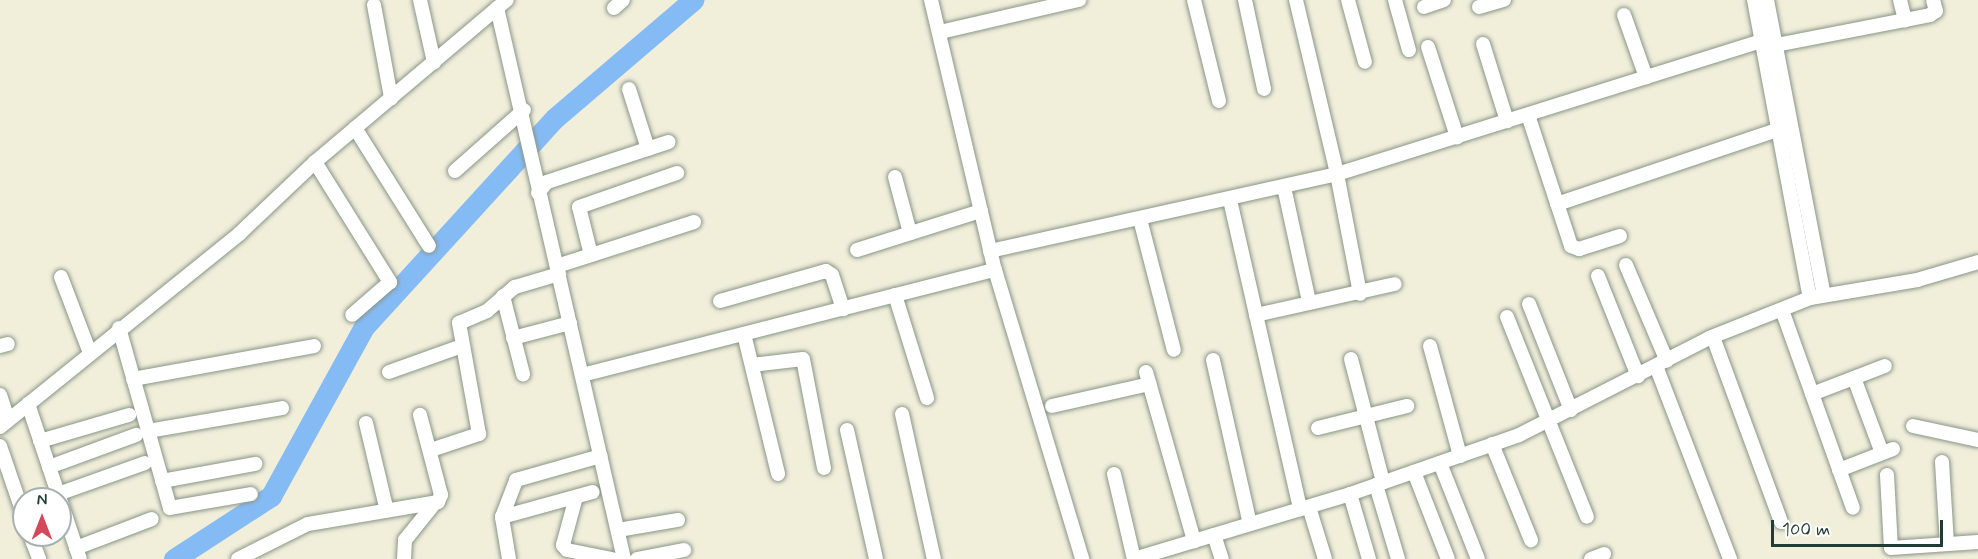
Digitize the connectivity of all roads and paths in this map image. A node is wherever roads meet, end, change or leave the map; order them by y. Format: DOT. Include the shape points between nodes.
graph roads {
  1 [pos="420,0"];
  2 [pos="932,0"];
  3 [pos="1079,0"];
  4 [pos="1194,0"];
  5 [pos="1245,0"];
  6 [pos="1296,0"];
  7 [pos="1348,0"];
  8 [pos="1395,0"];
  9 [pos="1444,0"];
  10 [pos="1504,0"];
  11 [pos="1754,0"];
  12 [pos="1767,0"];
  13 [pos="1900,0"];
  14 [pos="1933,0"];
  15 [pos="502,3"];
  16 [pos="374,5"];
  17 [pos="1424,7"];
  18 [pos="1479,7"];
  19 [pos="1624,15"];
  20 [pos="1905,20"];
  21 [pos="940,32"];
  22 [pos="1761,41"];
  23 [pos="1483,44"];
  24 [pos="1776,45"];
  25 [pos="1428,47"];
  26 [pos="1409,50"];
  27 [pos="434,62"];
  28 [pos="1365,62"];
  29 [pos="1647,77"];
  30 [pos="629,89"];
  31 [pos="1264,89"];
  32 [pos="391,98"];
  33 [pos="1219,101"];
  34 [pos="524,110"];
  35 [pos="1528,115"];
  36 [pos="1507,121"];
  37 [pos="355,128"];
  38 [pos="1777,130"];
  39 [pos="1457,137"];
  40 [pos="669,142"];
  41 [pos="648,149"];
  42 [pos="315,162"];
  43 [pos="455,171"];
  44 [pos="677,173"];
  45 [pos="1337,174"];
  46 [pos="895,177"];
  47 [pos="1284,187"];
  48 [pos="538,191"];
  49 [pos="1230,200"];
  50 [pos="1557,204"];
  51 [pos="981,211"];
  52 [pos="1140,219"];
  53 [pos="694,222"];
  54 [pos="910,233"];
  55 [pos="1620,236"];
  56 [pos="429,246"];
  57 [pos="857,250"];
  58 [pos="990,251"];
  59 [pos="591,255"];
  60 [pos="1978,262"];
  61 [pos="1626,265"];
  62 [pos="558,270"];
  63 [pos="995,270"];
  64 [pos="1598,276"];
  65 [pos="61,277"];
  66 [pos="1395,284"];
  67 [pos="1360,294"];
  68 [pos="503,296"];
  69 [pos="895,296"];
  70 [pos="1824,296"];
  71 [pos="1810,298"];
  72 [pos="720,301"];
  73 [pos="1309,302"];
  74 [pos="1529,304"];
  75 [pos="843,309"];
  76 [pos="1782,310"];
  77 [pos="352,315"];
  78 [pos="1256,315"];
  79 [pos="1507,317"];
  80 [pos="570,323"];
  81 [pos="119,328"];
  82 [pos="744,334"];
  83 [pos="1713,337"];
  84 [pos="513,338"];
  85 [pos="314,346"];
  86 [pos="462,346"];
  87 [pos="1430,346"];
  88 [pos="1174,350"];
  89 [pos="90,352"];
  90 [pos="1351,359"];
  91 [pos="1213,360"];
  92 [pos="1661,363"];
  93 [pos="752,364"];
  94 [pos="1885,366"];
  95 [pos="389,372"];
  96 [pos="523,374"];
  97 [pos="582,375"];
  98 [pos="1638,376"];
  99 [pos="1854,378"];
  100 [pos="133,379"];
  101 [pos="1812,393"];
  102 [pos="0,394"];
  103 [pos="927,398"];
  104 [pos="28,404"];
  105 [pos="1052,406"];
  106 [pos="1407,406"];
  107 [pos="282,408"];
  108 [pos="1571,410"];
  109 [pos="902,414"];
  110 [pos="129,415"];
  111 [pos="420,415"];
  112 [pos="1364,417"];
  113 [pos="1550,422"];
  114 [pos="366,423"];
  115 [pos="4,424"];
  116 [pos="1913,426"];
  117 [pos="1318,428"];
  118 [pos="847,430"];
  119 [pos="142,433"];
  120 [pos="1978,440"];
  121 [pos="40,441"];
  122 [pos="1492,444"];
  123 [pos="0,446"];
  124 [pos="431,450"];
  125 [pos="601,456"];
  126 [pos="1460,456"];
  127 [pos="1942,462"];
  128 [pos="145,463"];
  129 [pos="1440,463"];
  130 [pos="255,464"];
  131 [pos="49,467"];
  132 [pos="824,468"];
  133 [pos="1839,470"];
  134 [pos="1414,472"];
  135 [pos="778,474"];
  136 [pos="1114,474"];
  137 [pos="1887,475"];
  138 [pos="162,481"];
  139 [pos="1380,484"];
  140 [pos="14,487"];
  141 [pos="56,487"];
  142 [pos="72,489"];
  143 [pos="593,492"];
  144 [pos="251,494"];
  145 [pos="1350,494"];
  146 [pos="576,496"];
  147 [pos="434,504"];
  148 [pos="1304,508"];
  149 [pos="1853,508"];
  150 [pos="387,511"];
  151 [pos="1587,517"];
  152 [pos="502,518"];
  153 [pos="152,519"];
  154 [pos="678,520"];
  155 [pos="1781,522"];
  156 [pos="1250,524"];
  157 [pos="618,530"];
  158 [pos="72,535"];
  159 [pos="1214,535"];
  160 [pos="1532,540"];
  161 [pos="1194,541"];
  162 [pos="1978,542"];
  163 [pos="1947,544"];
  164 [pos="684,550"];
  165 [pos="78,553"];
  166 [pos="238,559"];
  167 [pos="404,559"];
  168 [pos="509,559"];
  169 [pos="612,559"];
  170 [pos="624,559"];
  171 [pos="637,559"];
  172 [pos="876,559"];
  173 [pos="934,559"];
  174 [pos="1082,559"];
  175 [pos="1134,559"];
  176 [pos="1222,559"];
  177 [pos="1324,559"];
  178 [pos="1369,559"];
  179 [pos="1398,559"];
  180 [pos="1448,559"];
  181 [pos="1478,559"];
  182 [pos="1730,559"];
  1 -- 27 [label="street"];
  2 -- 21 [label="street"];
  3 -- 21 [label="street"];
  4 -- 33 [label="street"];
  5 -- 31 [label="street"];
  6 -- 45 [label="street"];
  7 -- 28 [label="street"];
  8 -- 26 [label="street"];
  9 -- 17 [label="street"];
  10 -- 18 [label="street"];
  11 -- 22 [label="street"];
  12 -- 24 [label="street"];
  13 -- 20 [label="street"];
  14 -- 20 [label="street" via="1934,13"];
  15 -- 27 [label="street"];
  15 -- 34 [label="street"];
  16 -- 32 [label="street"];
  19 -- 29 [label="street"];
  20 -- 24 [label="street"];
  21 -- 51 [label="street"];
  22 -- 29 [label="street"];
  22 -- 38 [label="street"];
  23 -- 36 [label="street"];
  24 -- 70 [label="street"];
  25 -- 39 [label="street"];
  27 -- 32 [label="street"];
  29 -- 35 [label="street"];
  30 -- 41 [label="street"];
  32 -- 37 [label="street"];
  34 -- 43 [label="street"];
  34 -- 48 [label="street"];
  35 -- 36 [label="street"];
  35 -- 50 [label="street"];
  36 -- 39 [label="street"];
  37 -- 42 [label="street"];
  37 -- 56 [label="street"];
  38 -- 50 [label="street"];
  38 -- 71 [label="street"];
  39 -- 45 [label="street"];
  40 -- 41 [label="street"];
  41 -- 48 [label="street" via="547,182"];
  42 -- 77 [label="street" via="390,282"];
  42 -- 81 [label="street" via="240,233"];
  44 -- 59 [label="street" via="579,207"];
  45 -- 47 [label="street"];
  45 -- 67 [label="street"];
  46 -- 54 [label="street"];
  47 -- 49 [label="street"];
  47 -- 73 [label="street"];
  48 -- 62 [label="street"];
  49 -- 52 [label="street"];
  49 -- 78 [label="street"];
  50 -- 55 [label="street" via="1574,249"];
  51 -- 54 [label="street"];
  51 -- 58 [label="street"];
  52 -- 58 [label="street"];
  52 -- 88 [label="street"];
  53 -- 59 [label="street"];
  54 -- 57 [label="street"];
  58 -- 63 [label="street"];
  59 -- 62 [label="street"];
  60 -- 70 [label="street" via="1917,280"];
  61 -- 92 [label="street"];
  62 -- 68 [label="street" via="515,287"];
  62 -- 80 [label="street"];
  63 -- 69 [label="street"];
  63 -- 174 [label="street"];
  64 -- 98 [label="street"];
  65 -- 89 [label="street"];
  66 -- 67 [label="street"];
  67 -- 73 [label="street"];
  68 -- 84 [label="street"];
  68 -- 86 [label="street" via="487,311 459,323"];
  69 -- 75 [label="street"];
  69 -- 103 [label="street"];
  70 -- 71 [label="street"];
  71 -- 76 [label="street"];
  72 -- 75 [label="street" via="826,271 832,275"];
  73 -- 78 [label="street"];
  74 -- 108 [label="street"];
  75 -- 82 [label="street"];
  76 -- 83 [label="street"];
  76 -- 101 [label="street"];
  78 -- 148 [label="street"];
  79 -- 113 [label="street"];
  80 -- 84 [label="street"];
  80 -- 97 [label="street"];
  81 -- 89 [label="street"];
  81 -- 100 [label="street"];
  82 -- 93 [label="street"];
  82 -- 97 [label="street"];
  83 -- 92 [label="street"];
  83 -- 155 [label="street"];
  84 -- 96 [label="street"];
  85 -- 100 [label="street"];
  86 -- 95 [label="street"];
  86 -- 124 [label="street" via="479,434"];
  87 -- 126 [label="street"];
  89 -- 104 [label="street"];
  90 -- 112 [label="street"];
  91 -- 156 [label="street"];
  92 -- 98 [label="street"];
  92 -- 182 [label="street"];
  93 -- 132 [label="street" via="803,359"];
  93 -- 135 [label="street"];
  94 -- 99 [label="street"];
  97 -- 125 [label="street"];
  98 -- 108 [label="street"];
  99 -- 101 [label="street"];
  99 -- 133 [label="street" via="1888,451"];
  100 -- 119 [label="street"];
  101 -- 133 [label="street"];
  102 -- 115 [label="street"];
  104 -- 115 [label="street"];
  104 -- 121 [label="street"];
  105 -- 161 [label="street" via="1148,378"];
  106 -- 112 [label="street"];
  107 -- 119 [label="street"];
  108 -- 113 [label="street"];
  109 -- 173 [label="street"];
  110 -- 121 [label="street"];
  111 -- 124 [label="street"];
  112 -- 117 [label="street"];
  112 -- 139 [label="street"];
  113 -- 122 [label="street"];
  113 -- 151 [label="street"];
  114 -- 150 [label="street"];
  116 -- 120 [label="street"];
  118 -- 172 [label="street"];
  119 -- 131 [label="street"];
  119 -- 138 [label="street"];
  121 -- 131 [label="street"];
  122 -- 126 [label="street"];
  122 -- 160 [label="street"];
  123 -- 140 [label="street"];
  124 -- 147 [label="street" via="441,495"];
  125 -- 152 [label="street" via="516,480"];
  125 -- 157 [label="street"];
  126 -- 129 [label="street"];
  127 -- 163 [label="street"];
  128 -- 142 [label="street"];
  129 -- 134 [label="street"];
  129 -- 181 [label="street"];
  130 -- 138 [label="street"];
  131 -- 141 [label="street"];
  133 -- 149 [label="street"];
  134 -- 139 [label="street"];
  134 -- 180 [label="street"];
  136 -- 175 [label="street"];
  137 -- 163 [label="street" via="1891,548"];
  138 -- 144 [label="street" via="170,508"];
  139 -- 145 [label="street"];
  139 -- 179 [label="street"];
  143 -- 146 [label="street"];
  145 -- 148 [label="street"];
  145 -- 178 [label="street"];
  146 -- 152 [label="street"];
  146 -- 169 [label="street" via="563,545 567,550"];
  147 -- 150 [label="street"];
  147 -- 167 [label="street" via="405,540"];
  148 -- 156 [label="street"];
  148 -- 177 [label="street"];
  150 -- 166 [label="street" via="308,524"];
  152 -- 168 [label="street"];
  153 -- 165 [label="street"];
  154 -- 157 [label="street"];
  156 -- 159 [label="street"];
  157 -- 170 [label="street"];
  158 -- 165 [label="street"];
  159 -- 161 [label="street"];
  159 -- 176 [label="street"];
  161 -- 175 [label="street"];
  162 -- 163 [label="street"];
  164 -- 171 [label="street"];
}
